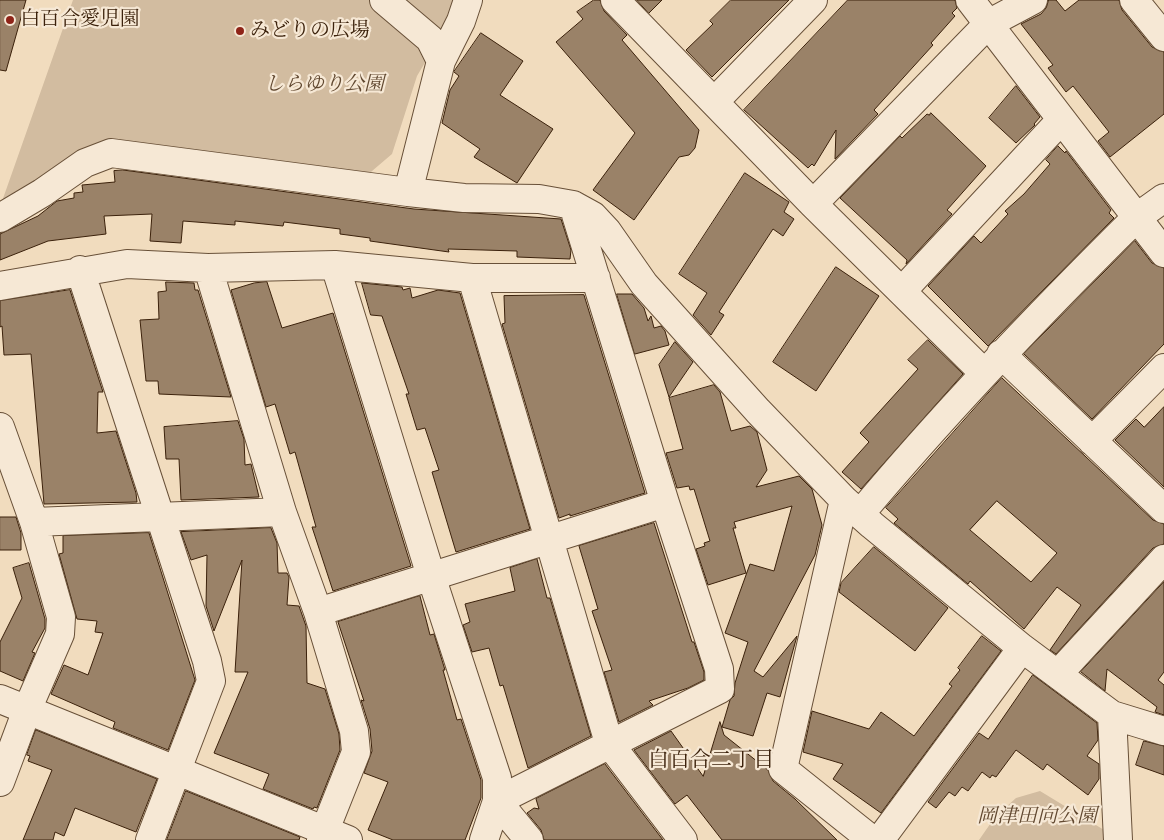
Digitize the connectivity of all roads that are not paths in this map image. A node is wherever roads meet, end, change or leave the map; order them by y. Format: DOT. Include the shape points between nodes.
graph roads {
  1 [pos="384,0"];
  2 [pos="468,0"];
  3 [pos="615,0"];
  4 [pos="813,0"];
  5 [pos="970,0"];
  6 [pos="1033,0"];
  7 [pos="1134,0"];
  8 [pos="988,24"];
  9 [pos="1164,37"];
  10 [pos="441,61"];
  11 [pos="715,101"];
  12 [pos="1061,120"];
  13 [pos="408,192"];
  14 [pos="1164,198"];
  15 [pos="813,204"];
  16 [pos="573,205"];
  17 [pos="0,218"];
  18 [pos="1136,218"];
  19 [pos="1164,253"];
  20 [pos="335,265"];
  21 [pos="208,268"];
  22 [pos="80,270"];
  23 [pos="472,278"];
  24 [pos="596,278"];
  25 [pos="0,286"];
  26 [pos="902,291"];
  27 [pos="992,363"];
  28 [pos="1164,368"];
  29 [pos="0,427"];
  30 [pos="1092,441"];
  31 [pos="665,503"];
  32 [pos="852,507"];
  33 [pos="1164,509"];
  34 [pos="282,512"];
  35 [pos="159,517"];
  36 [pos="34,522"];
  37 [pos="549,540"];
  38 [pos="1164,559"];
  39 [pos="432,576"];
  40 [pos="318,612"];
  41 [pos="1022,648"];
  42 [pos="1058,674"];
  43 [pos="0,699"];
  44 [pos="27,710"];
  45 [pos="1112,715"];
  46 [pos="1164,731"];
  47 [pos="609,743"];
  48 [pos="177,772"];
  49 [pos="0,782"];
  50 [pos="497,801"];
  51 [pos="331,837"];
  52 [pos="150,840"];
  53 [pos="484,840"];
  54 [pos="529,840"];
  55 [pos="683,840"];
  56 [pos="872,840"];
  57 [pos="880,840"];
  58 [pos="1118,840"];
  1 -- 10 [label="street" via="430,39"];
  2 -- 10 [label="street"];
  3 -- 11 [label="street"];
  4 -- 11 [label="street"];
  5 -- 8 [label="street"];
  6 -- 8 [label="street"];
  7 -- 9 [label="street"];
  8 -- 12 [label="street"];
  8 -- 15 [label="street"];
  10 -- 13 [label="street"];
  11 -- 15 [label="street"];
  12 -- 18 [label="street"];
  12 -- 26 [label="street"];
  13 -- 16 [label="street" via="464,198 539,199"];
  13 -- 17 [label="street" via="111,153 85,163"];
  14 -- 18 [label="street"];
  15 -- 26 [label="street"];
  16 -- 24 [label="street"];
  16 -- 32 [label="street" via="593,216 607,231 644,284 758,411"];
  18 -- 19 [label="street"];
  18 -- 27 [label="street"];
  20 -- 21 [label="street"];
  20 -- 23 [label="street"];
  20 -- 39 [label="street"];
  21 -- 22 [label="street" via="127,264"];
  21 -- 34 [label="street"];
  22 -- 25 [label="street"];
  22 -- 35 [label="street"];
  23 -- 24 [label="street"];
  23 -- 37 [label="street"];
  24 -- 31 [label="street"];
  26 -- 27 [label="street"];
  27 -- 30 [label="street"];
  27 -- 32 [label="street" via="919,442"];
  28 -- 30 [label="street"];
  29 -- 36 [label="street"];
  30 -- 33 [label="street"];
  31 -- 37 [label="street"];
  31 -- 47 [label="street" via="720,669 720,689"];
  32 -- 41 [label="street"];
  32 -- 56 [label="street" via="783,769"];
  34 -- 35 [label="street"];
  34 -- 40 [label="street"];
  35 -- 36 [label="street"];
  35 -- 48 [label="street" via="211,681"];
  36 -- 44 [label="street" via="61,617 60,634"];
  37 -- 39 [label="street"];
  37 -- 47 [label="street"];
  38 -- 42 [label="street"];
  39 -- 40 [label="street"];
  39 -- 50 [label="street" via="498,778"];
  40 -- 51 [label="street" via="354,731 356,752"];
  41 -- 42 [label="street"];
  41 -- 57 [label="street"];
  42 -- 45 [label="street"];
  43 -- 44 [label="street"];
  44 -- 48 [label="street"];
  44 -- 49 [label="street"];
  45 -- 46 [label="street"];
  45 -- 58 [label="street"];
  47 -- 50 [label="street"];
  47 -- 55 [label="street"];
  48 -- 51 [label="street"];
  48 -- 52 [label="street"];
  50 -- 53 [label="street"];
  50 -- 54 [label="street"];
}
